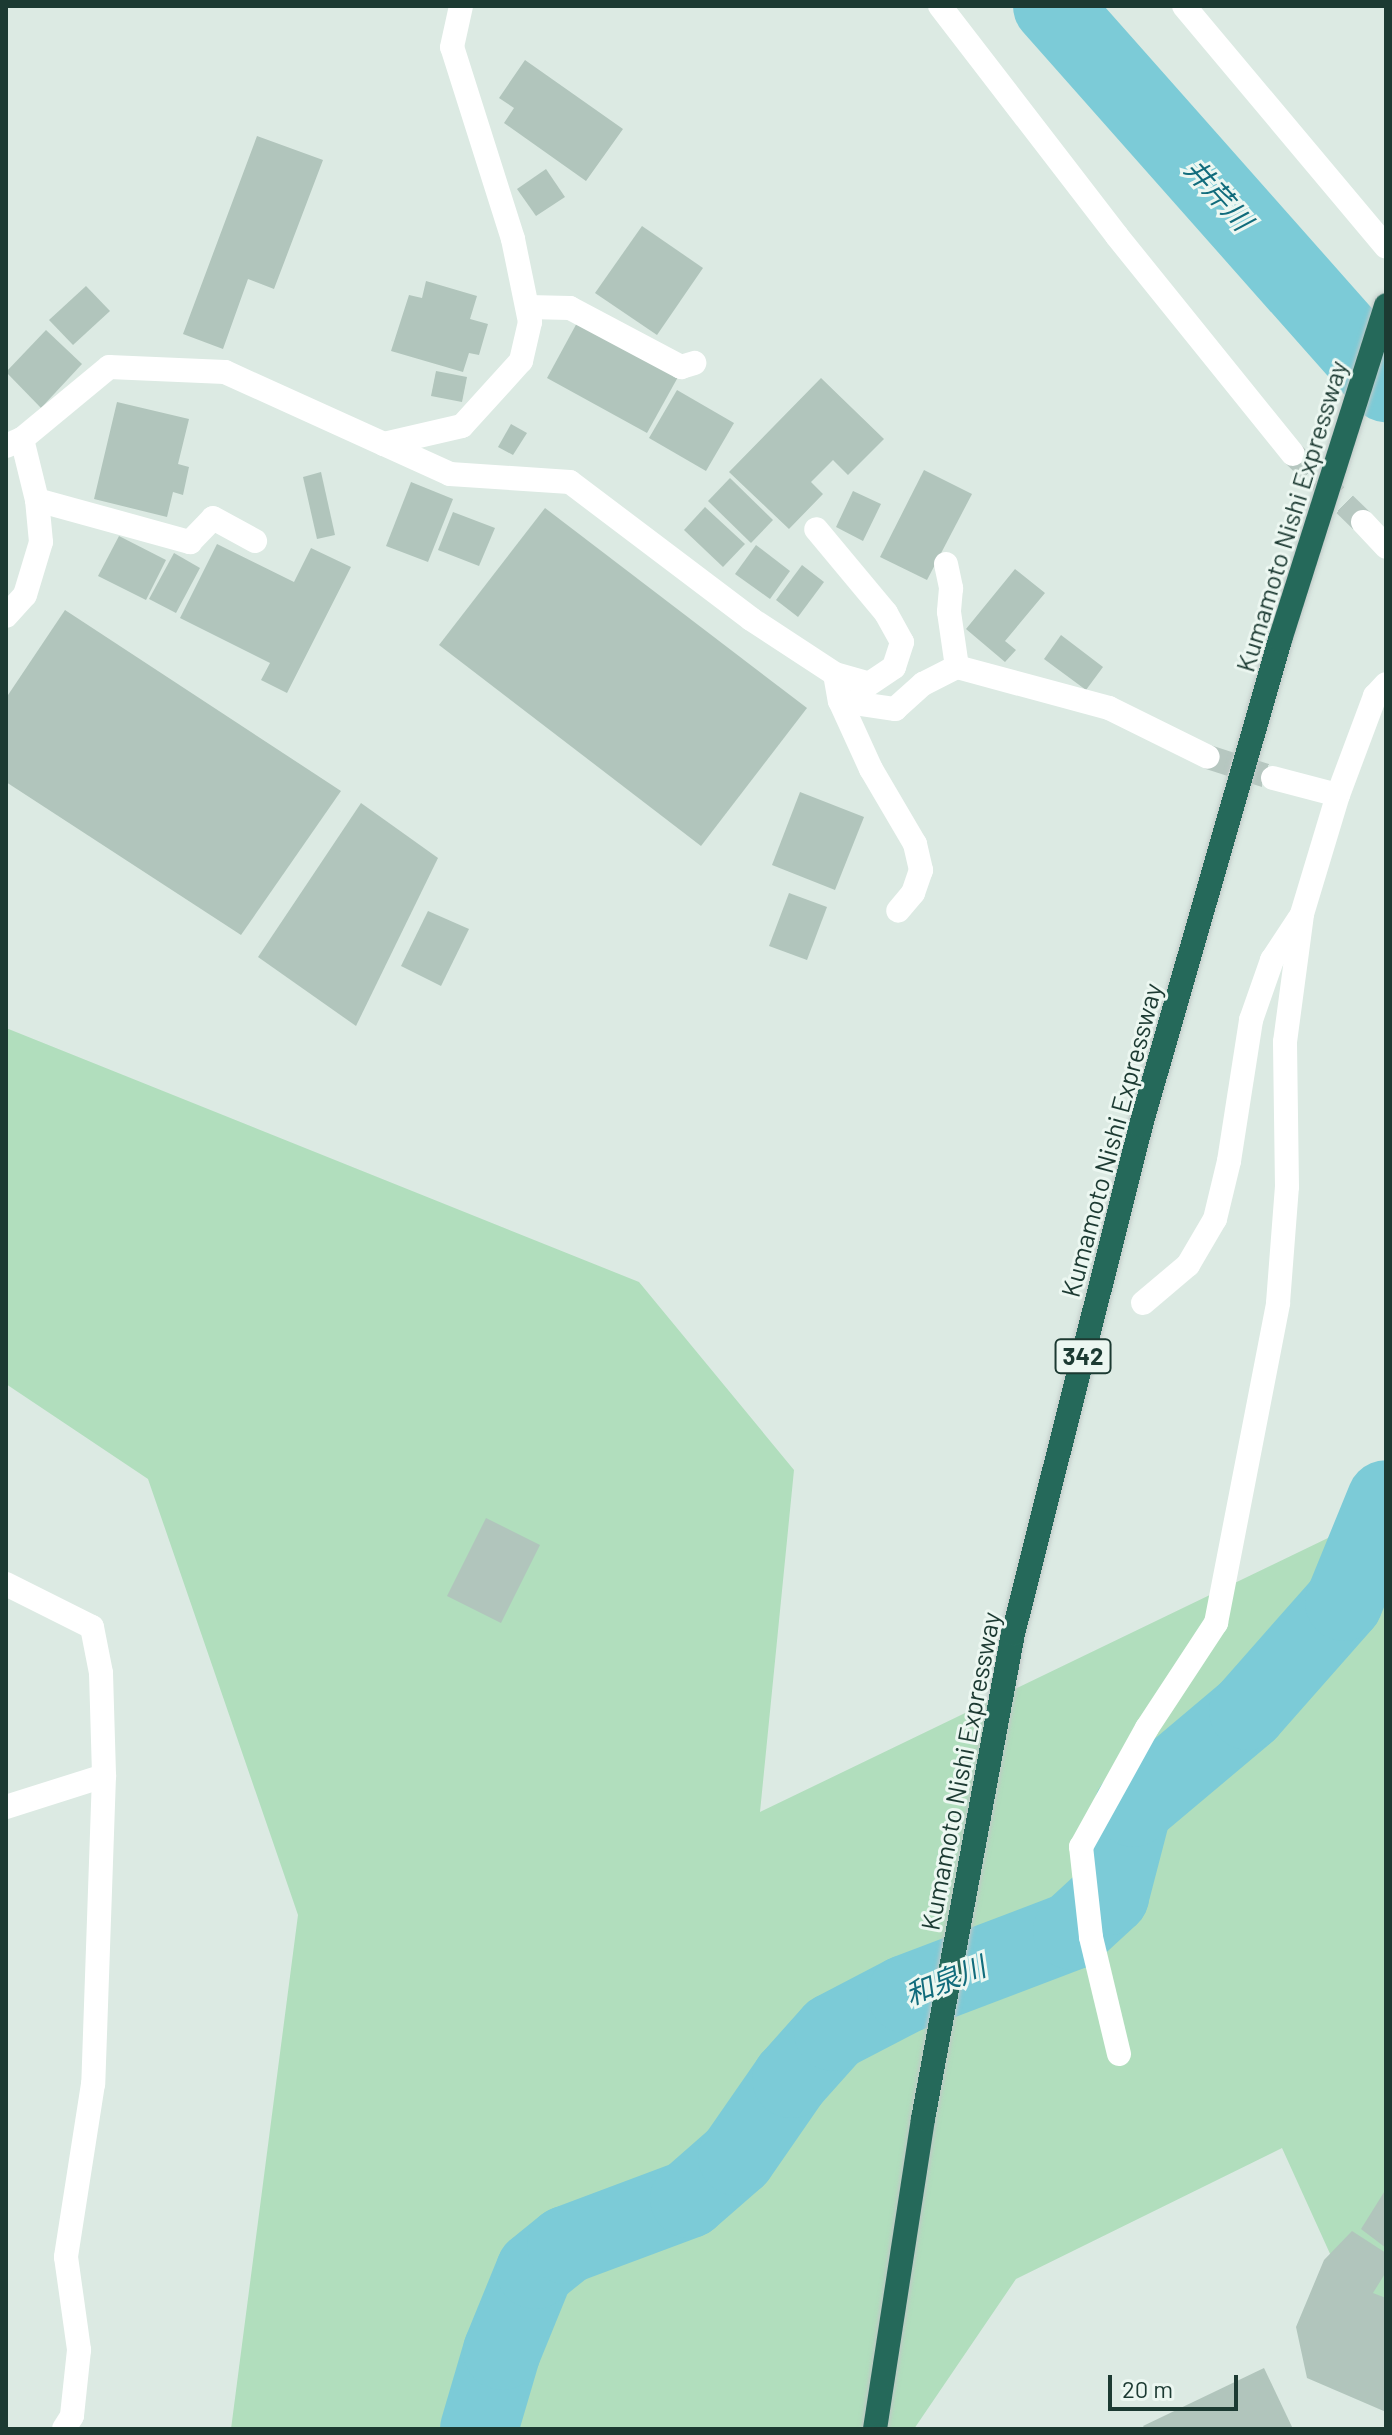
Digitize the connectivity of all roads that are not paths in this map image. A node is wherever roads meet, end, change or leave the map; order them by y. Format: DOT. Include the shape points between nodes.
graph roads {
  1 [pos="461,6"];
  2 [pos="940,6"];
  3 [pos="1184,6"];
  4 [pos="1386,247"];
  5 [pos="1386,305"];
  6 [pos="528,307"];
  7 [pos="694,363"];
  8 [pos="14,442"];
  9 [pos="384,444"];
  10 [pos="1293,454"];
  11 [pos="37,500"];
  12 [pos="1363,522"];
  13 [pos="816,529"];
  14 [pos="255,541"];
  15 [pos="1386,547"];
  16 [pos="946,564"];
  17 [pos="6,616"];
  18 [pos="957,667"];
  19 [pos="835,674"];
  20 [pos="1386,684"];
  21 [pos="840,701"];
  22 [pos="1208,757"];
  23 [pos="1273,778"];
  24 [pos="1338,795"];
  25 [pos="898,911"];
  26 [pos="1302,914"];
  27 [pos="1143,1303"];
  28 [pos="6,1584"];
  29 [pos="104,1776"];
  30 [pos="6,1807"];
  31 [pos="1119,2054"];
  32 [pos="64,2429"];
  33 [pos="875,2429"];
  1 -- 6 [label="street" via="452,47 513,239"];
  2 -- 10 [label="street"];
  3 -- 4 [label="street"];
  5 -- 33 [label="highway, Kumamoto Nishi Expressway / 342, bridge" via="1280,640 1141,1125 1013,1634 923,2119"];
  6 -- 7 [label="street" via="570,308 681,367"];
  6 -- 9 [label="street" via="521,361 462,426"];
  8 -- 9 [label="street" via="109,367 225,372"];
  8 -- 11 [label="street"];
  9 -- 19 [label="street" via="450,474 570,482 751,619"];
  11 -- 14 [label="street" via="190,542 213,518"];
  11 -- 17 [label="street" via="41,542 25,595"];
  12 -- 15 [label="street"];
  13 -- 19 [label="street" via="886,613 902,642 894,667 869,684"];
  16 -- 18 [label="street"];
  18 -- 21 [label="street" via="923,684 895,709"];
  18 -- 22 [label="street" via="1109,708"];
  19 -- 21 [label="street"];
  20 -- 24 [label="street" via="1375,696"];
  21 -- 25 [label="street" via="871,769 915,844 921,870 913,893"];
  23 -- 24 [label="street"];
  24 -- 26 [label="street"];
  26 -- 27 [label="street" via="1272,960 1251,1020 1215,1219 1188,1265"];
  26 -- 31 [label="street" via="1285,1042 1287,1187 1278,1303 1216,1623 1147,1728 1081,1847 1091,1937"];
  28 -- 29 [label="street" via="92,1627 101,1673"];
  29 -- 30 [label="street"];
  29 -- 32 [label="street" via="93,2084 66,2257 79,2350 72,2416"];
}
